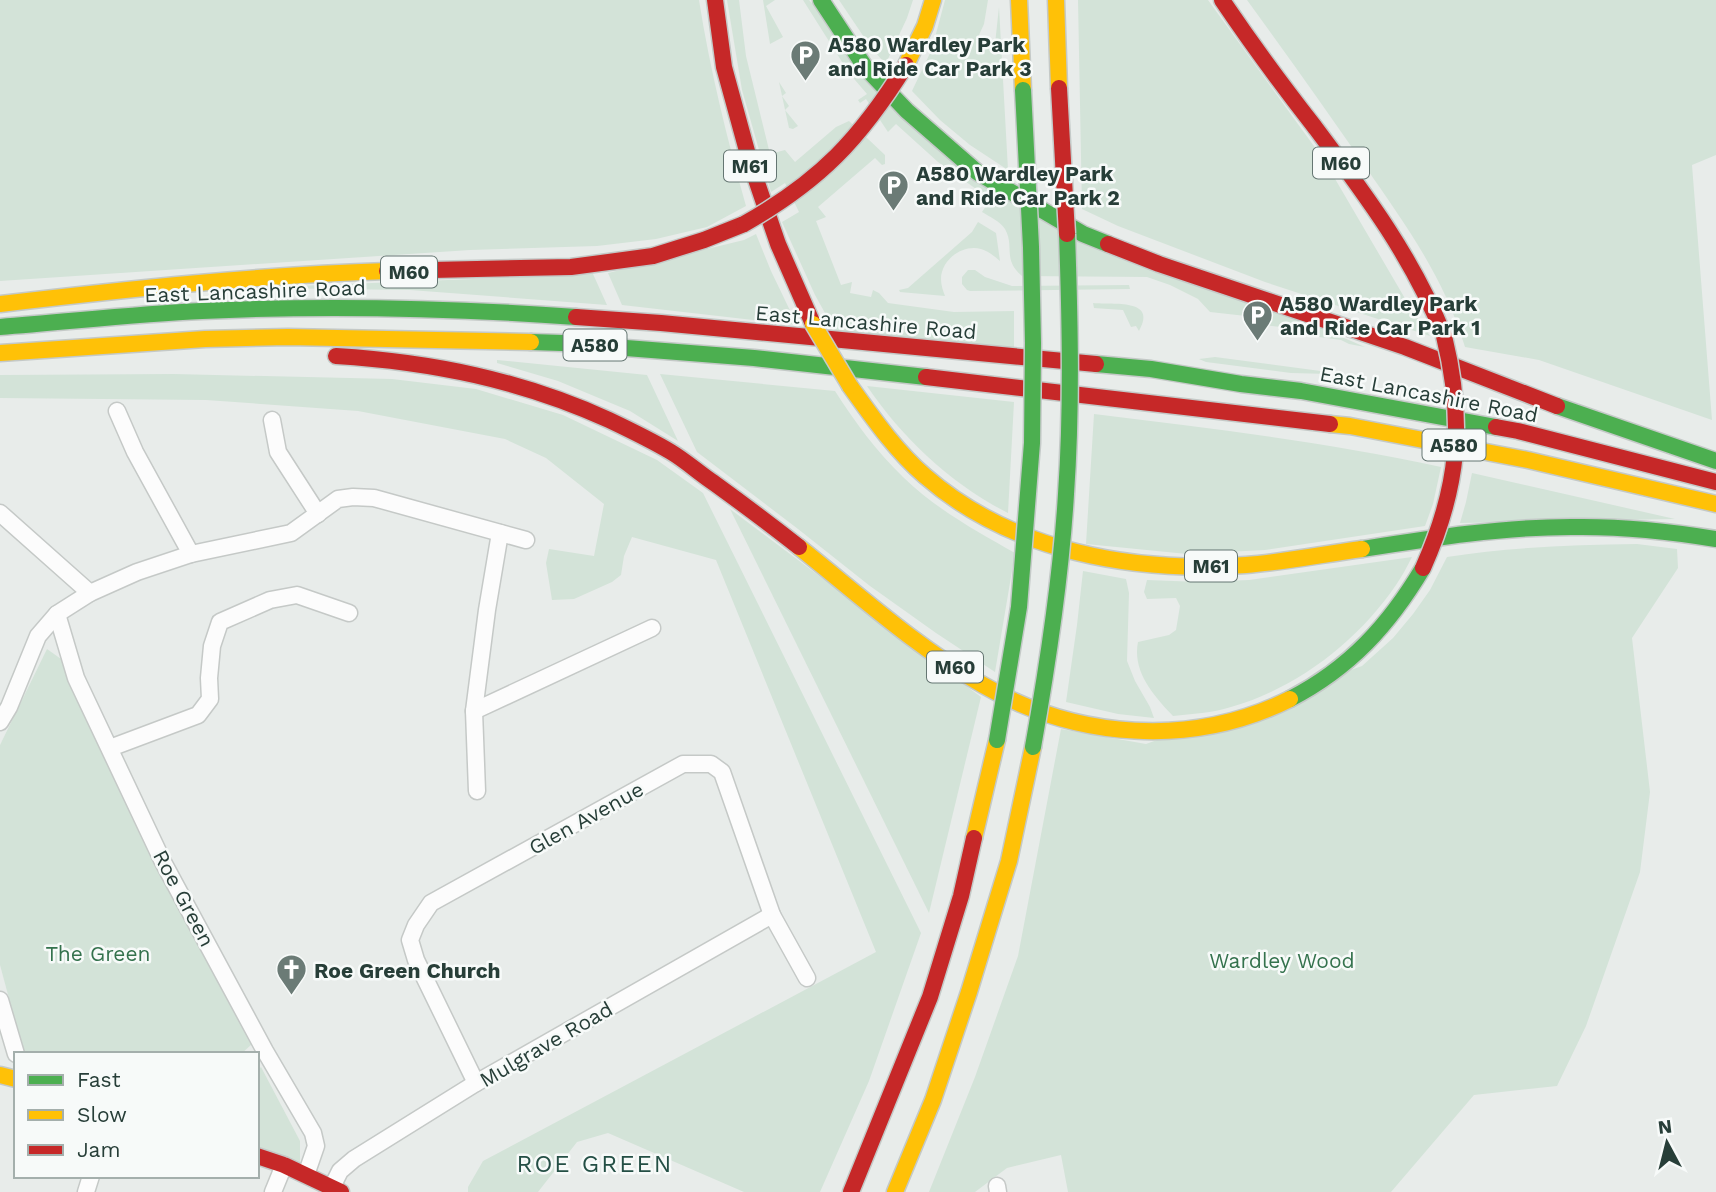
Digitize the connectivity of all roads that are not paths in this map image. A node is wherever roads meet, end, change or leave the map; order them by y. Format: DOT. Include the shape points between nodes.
graph roads {
  1 [pos="715,0"];
  2 [pos="821,0"];
  3 [pos="933,0"];
  4 [pos="1019,0"];
  5 [pos="1056,0"];
  6 [pos="1222,0"];
  7 [pos="0,304"];
  8 [pos="0,327"];
  9 [pos="6,352"];
  10 [pos="203,355"];
  11 [pos="321,356"];
  12 [pos="117,411"];
  13 [pos="1583,416"];
  14 [pos="272,420"];
  15 [pos="1473,422"];
  16 [pos="1716,461"];
  17 [pos="1716,482"];
  18 [pos="1716,504"];
  19 [pos="0,513"];
  20 [pos="318,514"];
  21 [pos="500,533"];
  22 [pos="1716,539"];
  23 [pos="526,540"];
  24 [pos="191,554"];
  25 [pos="90,593"];
  26 [pos="349,613"];
  27 [pos="57,614"];
  28 [pos="652,628"];
  29 [pos="474,711"];
  30 [pos="0,722"];
  31 [pos="110,748"];
  32 [pos="477,791"];
  33 [pos="772,915"];
  34 [pos="807,978"];
  35 [pos="0,1000"];
  36 [pos="15,1052"];
  37 [pos="261,1054"];
  38 [pos="476,1083"];
  39 [pos="259,1157"];
  40 [pos="284,1165"];
  41 [pos="306,1175"];
  42 [pos="337,1189"];
  43 [pos="273,1192"];
  44 [pos="851,1192"];
  45 [pos="895,1192"];
  1 -- 22 [label="main road, M61, bridge" via="721,56 754,179 813,324 878,428 927,477 980,516 1058,549 1165,566 1244,564 1522,528 1633,529"];
  2 -- 13 [label="main road" via="865,67 907,111 977,172 1083,234 1405,347"];
  3 -- 7 [label="main road, M60, bridge" via="906,65 865,126 834,161 780,203 704,240 653,256 572,267 323,273"];
  4 -- 44 [label="main road, M60, bridge" via="1033,343 1032,443 1018,607 997,740 961,896 930,996"];
  5 -- 45 [label="main road, bridge" via="1069,335 1068,460 1053,631 1009,860 933,1100"];
  6 -- 11 [label="main road, M60, bridge" via="1405,252 1444,336 1458,428 1447,510 1403,602 1361,652 1327,678 1241,719 1191,729 1130,732 1051,715 1010,700 930,651 750,508 668,450 606,418 534,390 448,368"];
  8 -- 15 [label="main road, East Lancashire Road / A580" via="287,308 563,316 1158,370"];
  9 -- 10 [label="main road"];
  9 -- 18 [label="main road, A580" via="288,337 562,343 754,358 1350,426 1528,460"];
  12 -- 24 [label="street"];
  13 -- 15 [label="main road"];
  13 -- 16 [label="main road"];
  14 -- 20 [label="street" via="278,452"];
  15 -- 17 [label="main road, East Lancashire Road / A580"];
  19 -- 25 [label="street"];
  20 -- 21 [label="street" via="338,499 374,498"];
  20 -- 24 [label="street" via="291,533"];
  21 -- 23 [label="street"];
  21 -- 29 [label="street"];
  24 -- 25 [label="street"];
  25 -- 27 [label="street"];
  26 -- 31 [label="street" via="297,595 270,600 220,622 212,646 210,699 198,715"];
  27 -- 30 [label="street" via="37,636"];
  27 -- 31 [label="street, Roe Green" via="76,678"];
  28 -- 29 [label="street"];
  29 -- 32 [label="street"];
  31 -- 37 [label="street, Roe Green"];
  33 -- 34 [label="street, Glen Avenue"];
  33 -- 38 [label="street, Mulgrave Road"];
  33 -- 38 [label="street, Glen Avenue" via="722,772 711,764 683,764 431,903 410,940"];
  35 -- 36 [label="street"];
  37 -- 41 [label="street, Roe Green" via="313,1133 316,1146"];
  38 -- 42 [label="street, Mulgrave Road" via="354,1159 340,1171"];
  39 -- 40 [label="main road"];
  40 -- 41 [label="main road"];
  40 -- 43 [label="street"];
  41 -- 42 [label="main road"];
}
